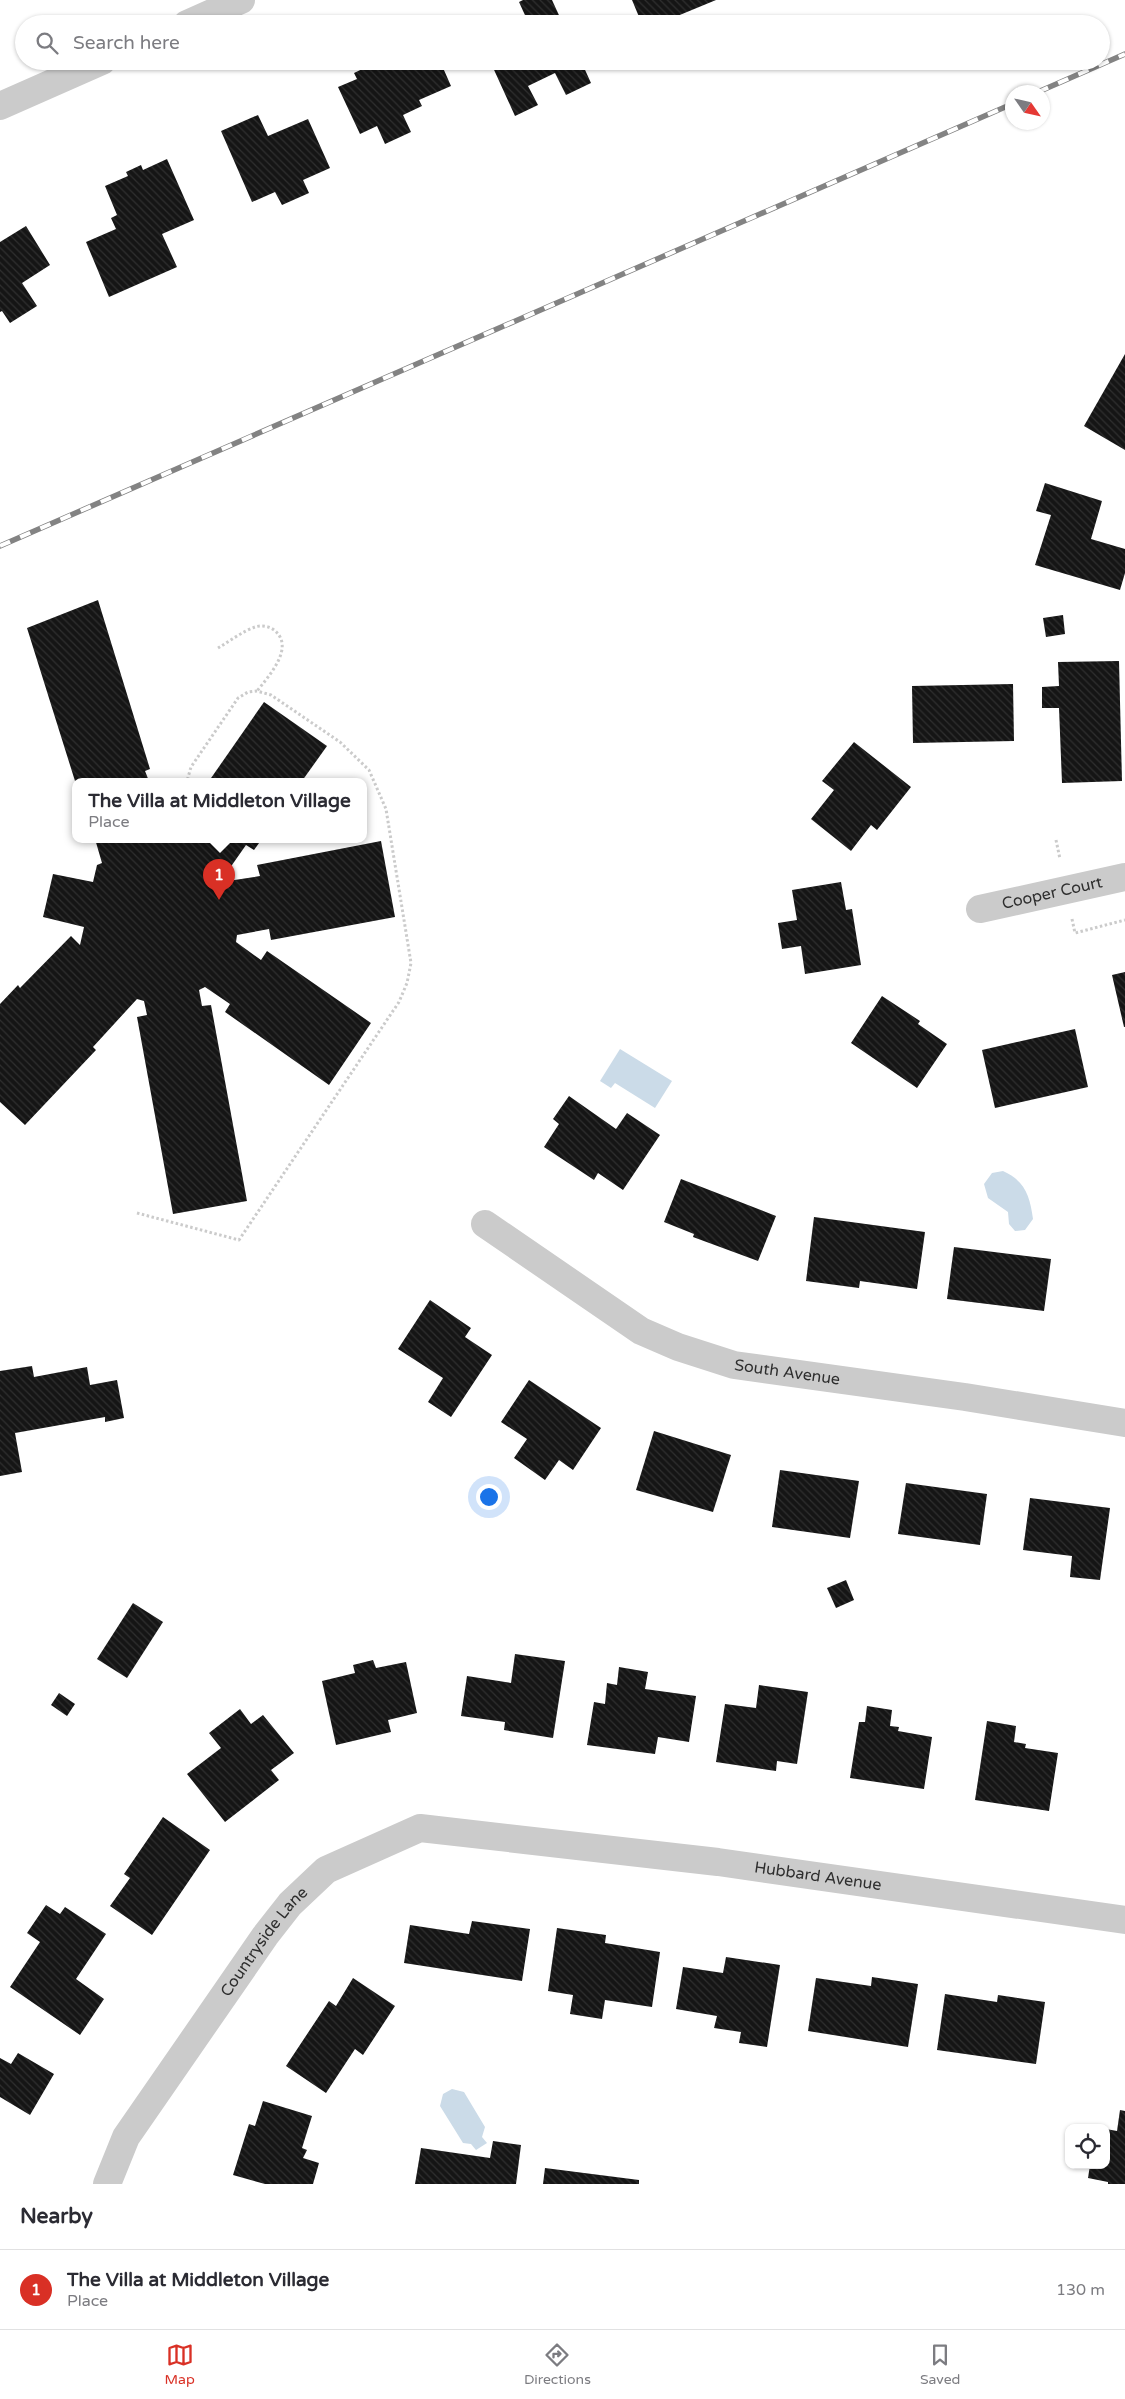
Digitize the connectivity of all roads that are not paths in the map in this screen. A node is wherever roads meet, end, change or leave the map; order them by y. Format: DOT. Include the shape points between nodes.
graph roads {
  1 [pos="241,0"];
  2 [pos="207,15"];
  3 [pos="82,70"];
  4 [pos="0,106"];
  5 [pos="1125,877"];
  6 [pos="980,909"];
  7 [pos="486,1224"];
  8 [pos="1125,1423"];
  9 [pos="510,1838"];
  10 [pos="1125,1920"];
  11 [pos="107,2184"];
  1 -- 2 [label="street"];
  3 -- 4 [label="street"];
  5 -- 6 [label="street, Cooper Court"];
  7 -- 8 [label="street, South Avenue" via="641,1331 734,1365"];
  9 -- 10 [label="street, Hubbard Avenue" via="718,1862"];
  9 -- 11 [label="street, Countryside Lane" via="420,1828 326,1870 290,1904 265,1936 126,2137"];
}
